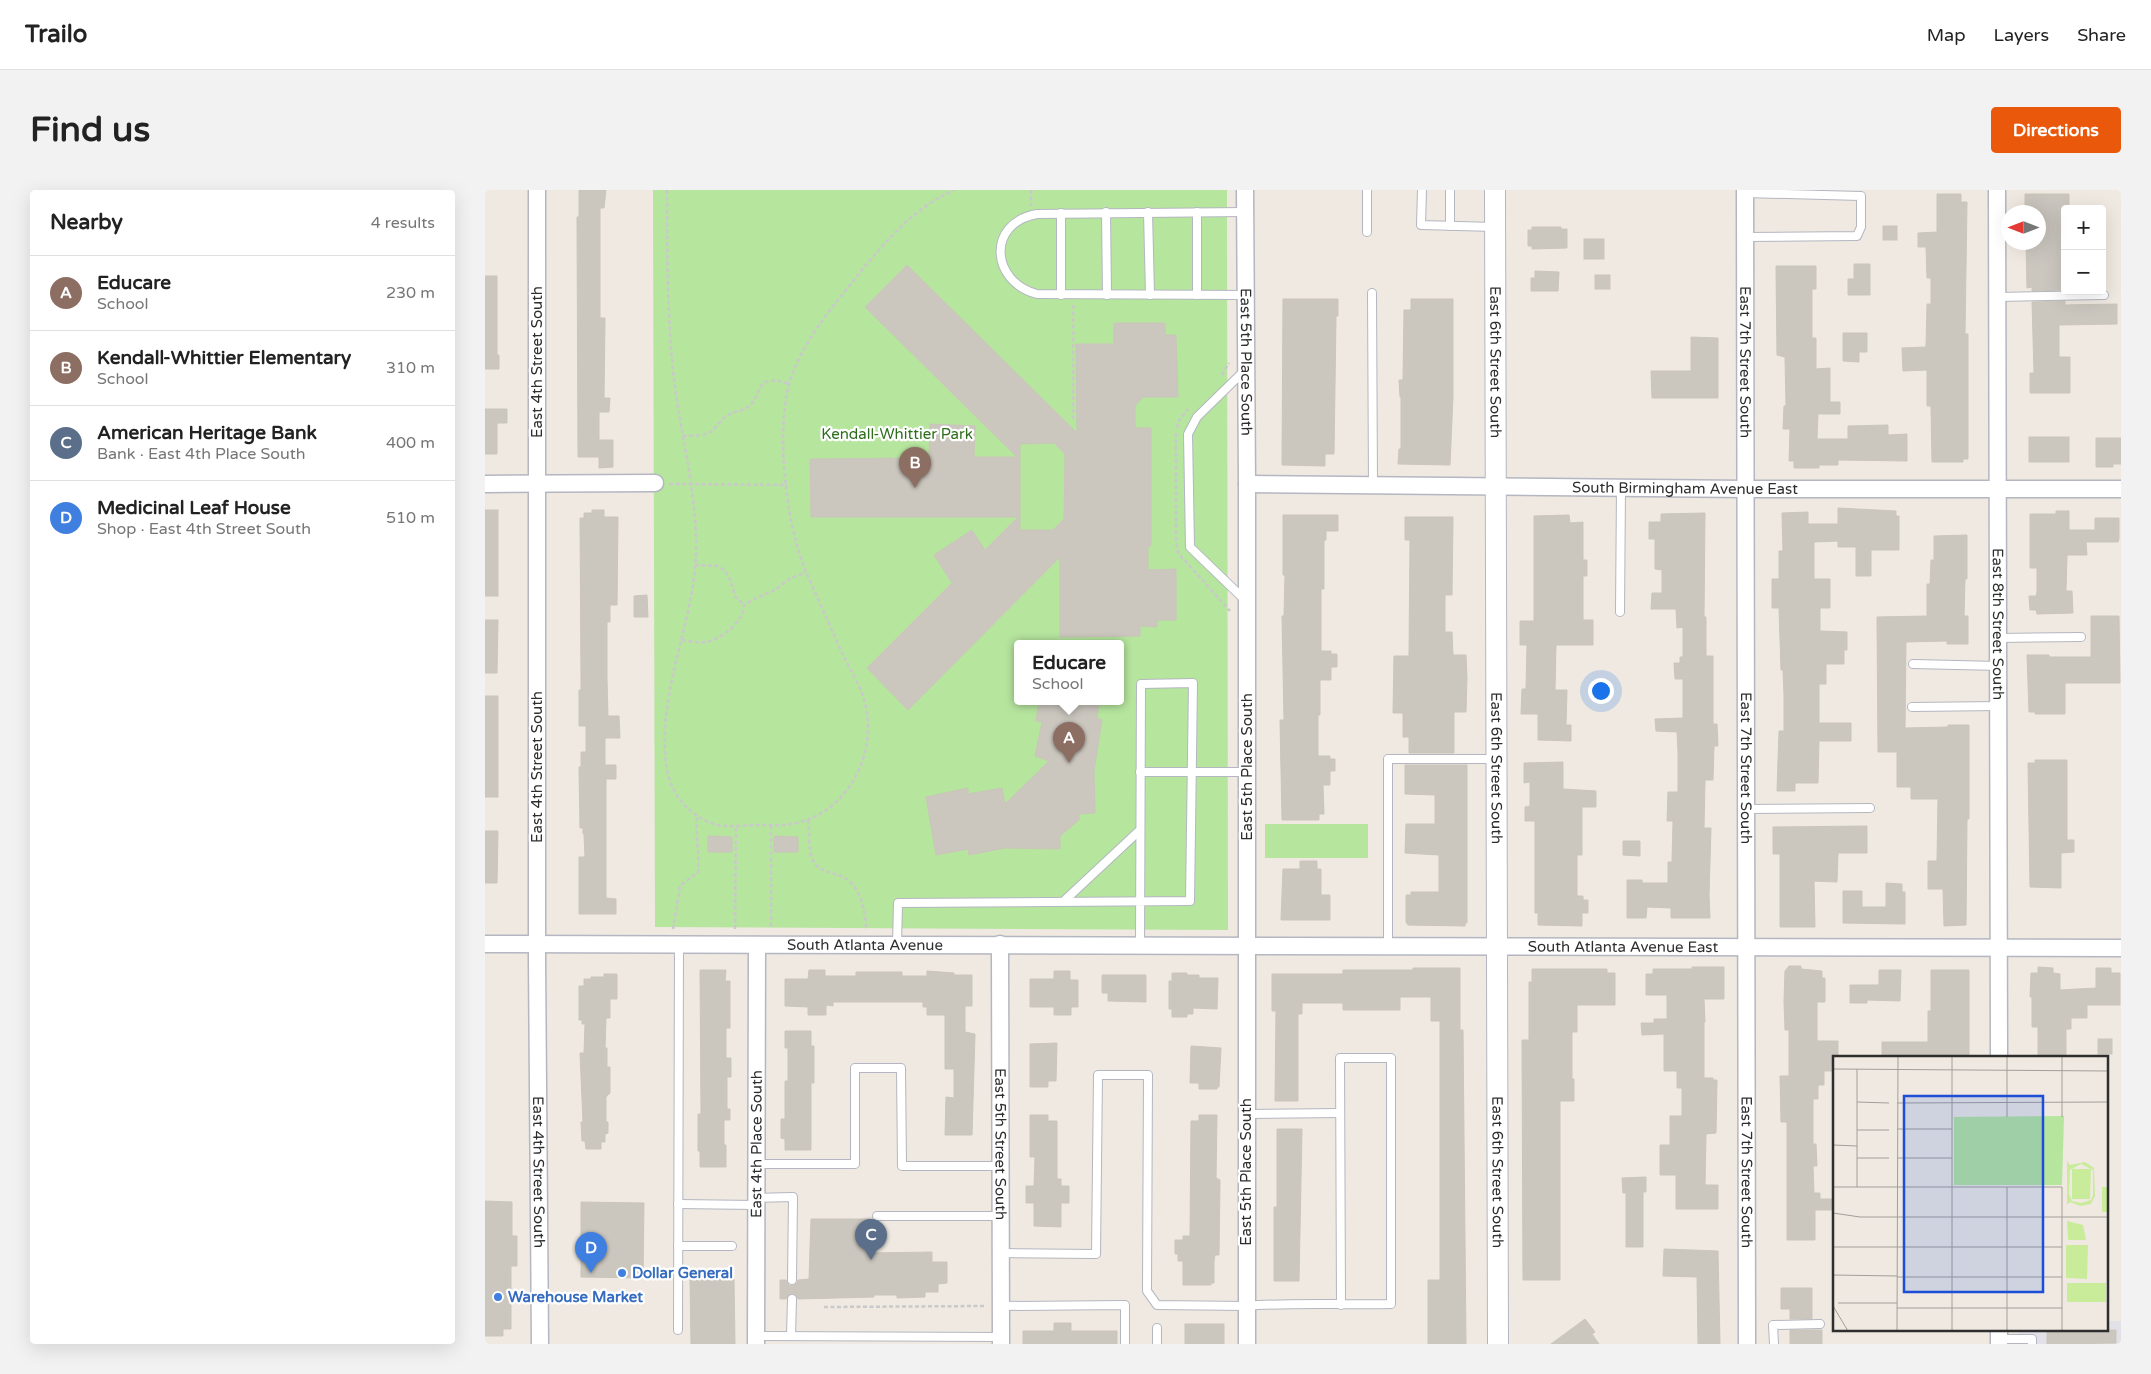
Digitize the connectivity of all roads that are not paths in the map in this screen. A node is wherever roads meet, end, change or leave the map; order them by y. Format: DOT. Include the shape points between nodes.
graph roads {
  1 [pos="537,190"];
  2 [pos="1245,190"];
  3 [pos="1367,190"];
  4 [pos="1423,190"];
  5 [pos="1450,190"];
  6 [pos="1495,190"];
  7 [pos="1997,190"];
  8 [pos="1745,192"];
  9 [pos="1861,193"];
  10 [pos="1106,212"];
  11 [pos="1148,212"];
  12 [pos="1197,212"];
  13 [pos="1245,212"];
  14 [pos="1061,213"];
  15 [pos="1450,226"];
  16 [pos="1495,227"];
  17 [pos="1367,232"];
  18 [pos="1745,237"];
  19 [pos="1372,293"];
  20 [pos="1061,295"];
  21 [pos="1107,295"];
  22 [pos="1150,295"];
  23 [pos="1197,295"];
  24 [pos="1245,295"];
  25 [pos="2104,295"];
  26 [pos="1998,297"];
  27 [pos="1246,369"];
  28 [pos="661,483"];
  29 [pos="485,484"];
  30 [pos="537,484"];
  31 [pos="1247,484"];
  32 [pos="1373,487"];
  33 [pos="1496,487"];
  34 [pos="1621,488"];
  35 [pos="1998,488"];
  36 [pos="1746,489"];
  37 [pos="2121,489"];
  38 [pos="1247,602"];
  39 [pos="1620,612"];
  40 [pos="2081,637"];
  41 [pos="1999,638"];
  42 [pos="1913,664"];
  43 [pos="1999,666"];
  44 [pos="1999,706"];
  45 [pos="1912,707"];
  46 [pos="1497,759"];
  47 [pos="1141,772"];
  48 [pos="1191,772"];
  49 [pos="1247,772"];
  50 [pos="1870,808"];
  51 [pos="1747,809"];
  52 [pos="1140,830"];
  53 [pos="1065,901"];
  54 [pos="1140,901"];
  55 [pos="676,937"];
  56 [pos="485,944"];
  57 [pos="537,944"];
  58 [pos="1000,944"];
  59 [pos="757,945"];
  60 [pos="897,945"];
  61 [pos="1140,945"];
  62 [pos="1246,945"];
  63 [pos="1388,945"];
  64 [pos="1497,945"];
  65 [pos="1747,946"];
  66 [pos="1999,948"];
  67 [pos="2121,948"];
  68 [pos="1999,1056"];
  69 [pos="1340,1113"];
  70 [pos="1246,1114"];
  71 [pos="756,1164"];
  72 [pos="1001,1166"];
  73 [pos="756,1201"];
  74 [pos="678,1204"];
  75 [pos="877,1216"];
  76 [pos="1001,1216"];
  77 [pos="678,1246"];
  78 [pos="732,1246"];
  79 [pos="1002,1253"];
  80 [pos="792,1280"];
  81 [pos="792,1299"];
  82 [pos="1341,1305"];
  83 [pos="1001,1306"];
  84 [pos="1246,1306"];
  85 [pos="1820,1324"];
  86 [pos="1157,1328"];
  87 [pos="678,1330"];
  88 [pos="791,1336"];
  89 [pos="1999,1338"];
  90 [pos="756,1340"];
  91 [pos="1001,1340"];
  92 [pos="540,1344"];
  93 [pos="1125,1344"];
  94 [pos="1157,1344"];
  95 [pos="1247,1344"];
  96 [pos="1498,1344"];
  97 [pos="1747,1344"];
  98 [pos="1774,1344"];
  99 [pos="2032,1344"];
  1 -- 30 [label="street, East 4th Street South"];
  2 -- 13 [label="street, East 5th Place South"];
  3 -- 17 [label="lane"];
  4 -- 15 [label="lane" via="1421,225"];
  5 -- 15 [label="lane"];
  6 -- 16 [label="street, East 6th Street South"];
  7 -- 26 [label="street, East 8th Street South"];
  8 -- 9 [label="lane"];
  8 -- 18 [label="street, East 7th Street South"];
  9 -- 18 [label="lane" via="1861,226 1857,236"];
  10 -- 11 [label="lane"];
  10 -- 14 [label="lane"];
  10 -- 21 [label="lane"];
  11 -- 12 [label="lane"];
  11 -- 22 [label="lane"];
  12 -- 13 [label="lane"];
  12 -- 23 [label="lane"];
  13 -- 24 [label="street, East 5th Place South"];
  14 -- 20 [label="lane"];
  14 -- 20 [label="lane" via="1031,214 1013,223 1005,234 1000,254 1003,268 1020,288 1037,294"];
  15 -- 16 [label="lane"];
  16 -- 33 [label="street, East 6th Street South"];
  18 -- 36 [label="street, East 7th Street South"];
  19 -- 32 [label="lane"];
  20 -- 21 [label="lane"];
  21 -- 22 [label="lane"];
  22 -- 23 [label="lane"];
  23 -- 24 [label="lane"];
  24 -- 27 [label="street, East 5th Place South"];
  25 -- 26 [label="lane"];
  26 -- 35 [label="street, East 8th Street South"];
  27 -- 31 [label="street, East 5th Place South"];
  27 -- 38 [label="lane" via="1197,418 1188,434 1190,547"];
  28 -- 30 [label="street"];
  29 -- 30 [label="street"];
  30 -- 57 [label="street, East 4th Street South"];
  31 -- 32 [label="street, South Birmingham Avenue East"];
  31 -- 38 [label="street, East 5th Place South"];
  32 -- 33 [label="street, South Birmingham Avenue East"];
  33 -- 34 [label="street, South Birmingham Avenue East"];
  33 -- 46 [label="street, East 6th Street South"];
  34 -- 36 [label="street, South Birmingham Avenue East"];
  34 -- 39 [label="lane"];
  35 -- 36 [label="street, South Birmingham Avenue East"];
  35 -- 37 [label="street, South Birmingham Avenue East"];
  35 -- 41 [label="street, East 8th Street South"];
  36 -- 51 [label="street, East 7th Street South"];
  38 -- 49 [label="street, East 5th Place South"];
  40 -- 41 [label="lane"];
  41 -- 43 [label="street, East 8th Street South"];
  42 -- 43 [label="lane"];
  43 -- 44 [label="street, East 8th Street South"];
  44 -- 45 [label="lane"];
  44 -- 66 [label="street, East 8th Street South"];
  46 -- 63 [label="lane" via="1388,759"];
  46 -- 64 [label="street, East 6th Street South"];
  47 -- 48 [label="lane"];
  47 -- 48 [label="lane" via="1141,684 1193,683"];
  47 -- 52 [label="lane"];
  48 -- 49 [label="lane"];
  48 -- 54 [label="lane" via="1191,901"];
  49 -- 62 [label="street, East 5th Place South"];
  50 -- 51 [label="lane"];
  51 -- 65 [label="street, East 7th Street South"];
  52 -- 53 [label="lane"];
  52 -- 54 [label="lane"];
  53 -- 54 [label="lane"];
  53 -- 60 [label="lane" via="898,903"];
  54 -- 61 [label="lane"];
  55 -- 57 [label="street, South Atlanta Avenue"];
  55 -- 59 [label="street, South Atlanta Avenue"];
  55 -- 74 [label="lane"];
  56 -- 57 [label="street, South Atlanta Avenue"];
  57 -- 92 [label="street, East 4th Street South"];
  58 -- 60 [label="street, South Atlanta Avenue"];
  58 -- 61 [label="street, South Atlanta Avenue"];
  58 -- 72 [label="street, East 5th Street South"];
  59 -- 60 [label="street, South Atlanta Avenue"];
  59 -- 71 [label="street, East 4th Place South"];
  61 -- 62 [label="street, South Atlanta Avenue"];
  62 -- 63 [label="street, South Atlanta Avenue East"];
  62 -- 70 [label="street, East 5th Place South"];
  63 -- 64 [label="street, South Atlanta Avenue East"];
  64 -- 65 [label="street, South Atlanta Avenue East"];
  64 -- 96 [label="street, East 6th Street South"];
  65 -- 66 [label="street, South Atlanta Avenue East"];
  65 -- 97 [label="street, East 7th Street South"];
  66 -- 67 [label="street"];
  66 -- 68 [label="street, East 8th Street South"];
  69 -- 70 [label="lane"];
  69 -- 82 [label="lane"];
  69 -- 82 [label="lane" via="1340,1058 1391,1058 1391,1304"];
  70 -- 84 [label="street, East 5th Place South"];
  71 -- 72 [label="lane" via="855,1164 855,1068 901,1068 902,1166"];
  71 -- 73 [label="street, East 4th Place South"];
  72 -- 76 [label="street, East 5th Street South"];
  73 -- 74 [label="lane"];
  73 -- 80 [label="lane" via="793,1197"];
  73 -- 90 [label="street, East 4th Place South"];
  74 -- 77 [label="lane"];
  75 -- 76 [label="lane"];
  76 -- 79 [label="street, East 5th Street South"];
  77 -- 78 [label="lane"];
  77 -- 87 [label="lane"];
  79 -- 83 [label="street, East 5th Street South"];
  79 -- 84 [label="lane" via="1096,1254 1098,1075 1148,1074 1147,1291 1157,1305"];
  81 -- 88 [label="lane"];
  82 -- 84 [label="lane"];
  83 -- 91 [label="street, East 5th Street South"];
  83 -- 93 [label="lane" via="1125,1305"];
  84 -- 95 [label="street, East 5th Place South"];
  85 -- 98 [label="lane" via="1773,1325"];
  86 -- 94 [label="lane"];
  88 -- 90 [label="lane"];
  88 -- 91 [label="lane"];
  89 -- 99 [label="lane" via="2032,1339"];
}
